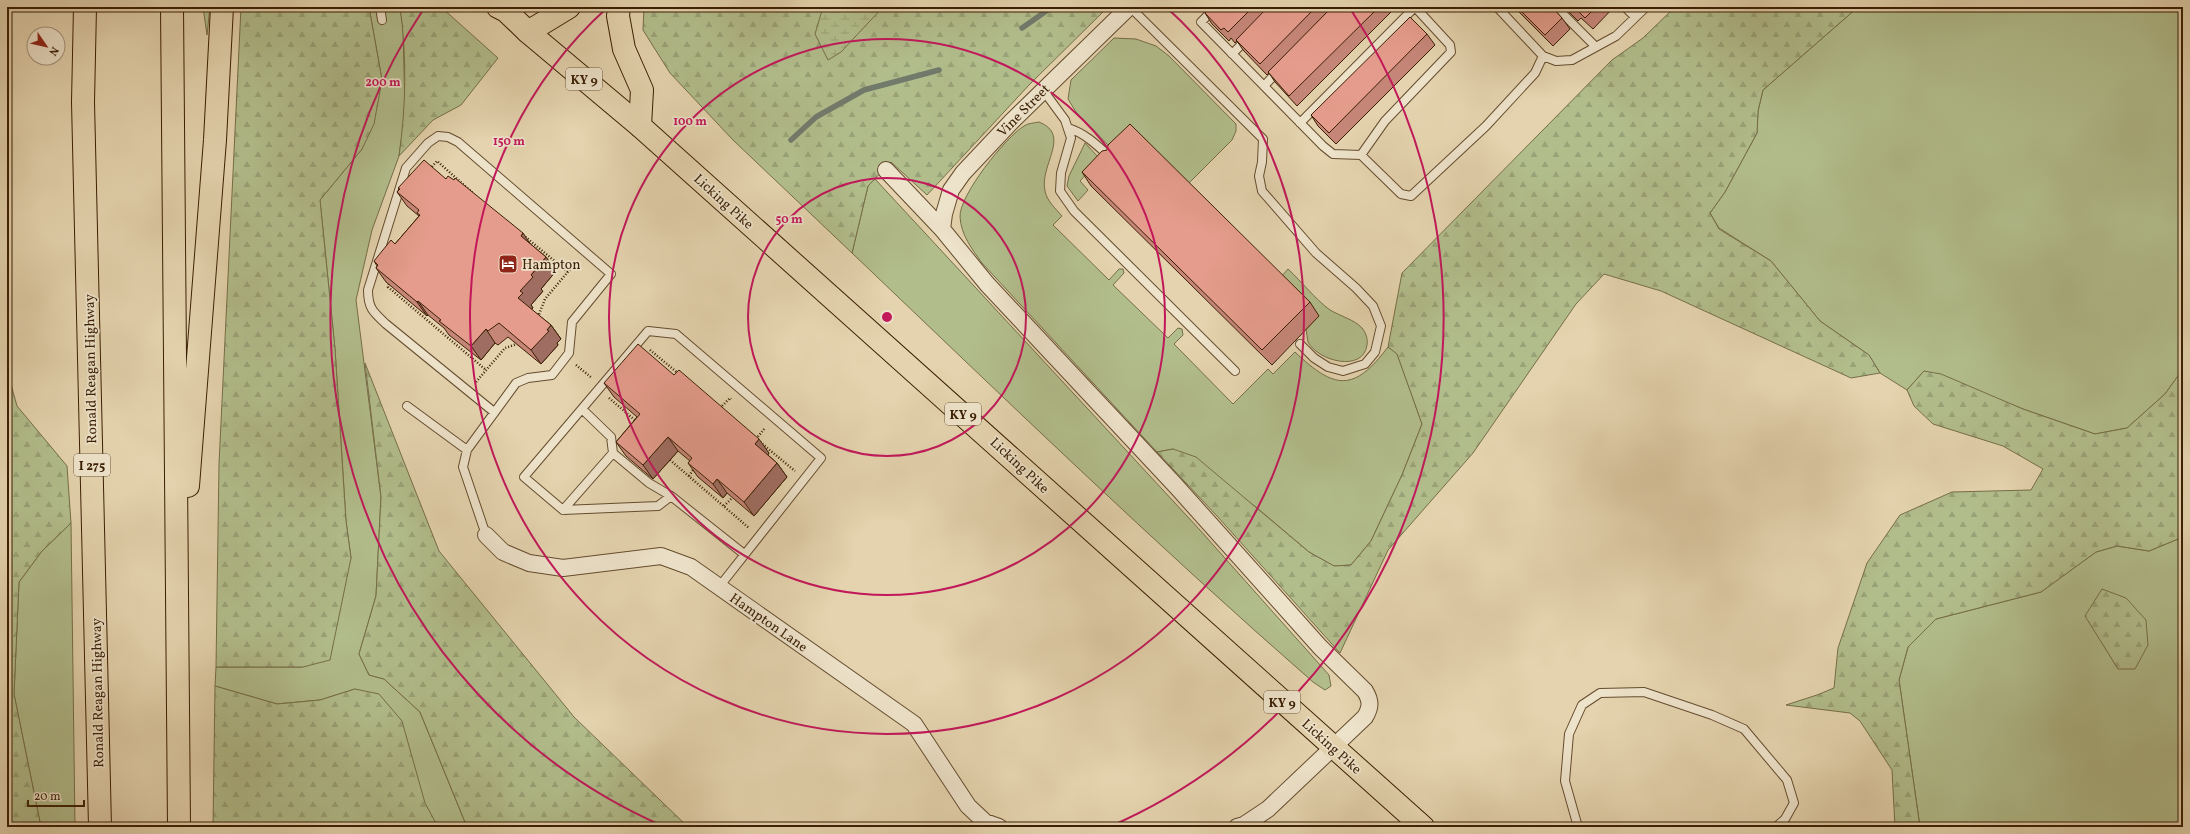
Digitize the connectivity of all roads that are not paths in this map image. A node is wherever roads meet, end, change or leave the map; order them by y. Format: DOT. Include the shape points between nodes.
graph roads {
  1 [pos="85,7"];
  2 [pos="172,7"];
  3 [pos="222,7"];
  4 [pos="380,7"];
  5 [pos="569,7"];
  6 [pos="618,7"];
  7 [pos="1129,7"];
  8 [pos="1216,7"];
  9 [pos="1415,7"];
  10 [pos="1497,7"];
  11 [pos="1556,7"];
  12 [pos="1625,7"];
  13 [pos="1646,7"];
  14 [pos="504,8"];
  15 [pos="1635,17"];
  16 [pos="382,20"];
  17 [pos="528,32"];
  18 [pos="1253,33"];
  19 [pos="1596,47"];
  20 [pos="1232,54"];
  21 [pos="1543,56"];
  22 [pos="1286,64"];
  23 [pos="1264,86"];
  24 [pos="1043,90"];
  25 [pos="1300,123"];
  26 [pos="640,126"];
  27 [pos="1068,128"];
  28 [pos="1361,155"];
  29 [pos="1113,160"];
  30 [pos="886,170"];
  31 [pos="942,229"];
  32 [pos="1300,344"];
  33 [pos="1235,371"];
  34 [pos="407,406"];
  35 [pos="582,409"];
  36 [pos="494,412"];
  37 [pos="467,450"];
  38 [pos="613,453"];
  39 [pos="671,496"];
  40 [pos="563,510"];
  41 [pos="486,535"];
  42 [pos="744,554"];
  43 [pos="719,587"];
  44 [pos="176,619"];
  45 [pos="1332,747"];
  46 [pos="100,827"];
  47 [pos="179,827"];
  48 [pos="999,827"];
  49 [pos="1237,827"];
  50 [pos="1423,827"];
  51 [pos="1578,827"];
  52 [pos="1776,827"];
  1 -- 46 [label="main road, Ronald Reagan Highway / I 275" via="83,102"];
  2 -- 44 [label="main road"];
  3 -- 44 [label="main road" via="197,380"];
  4 -- 16 [label="lane"];
  5 -- 17 [label="main road"];
  6 -- 26 [label="main road" via="624,48 642,90"];
  7 -- 24 [label="street, Vine Street"];
  7 -- 32 [label="lane" via="1263,139 1259,176 1262,191 1316,254 1373,306 1381,326 1375,352 1365,364 1343,371 1328,367"];
  8 -- 20 [label="lane" via="1201,22"];
  9 -- 25 [label="lane"];
  9 -- 28 [label="lane" via="1450,44 1451,52 1386,121"];
  10 -- 21 [label="lane"];
  11 -- 19 [label="lane"];
  12 -- 15 [label="lane"];
  13 -- 15 [label="lane"];
  14 -- 17 [label="main road, Licking Pike / KY 9"];
  15 -- 19 [label="lane" via="1616,36"];
  17 -- 26 [label="main road, Licking Pike / KY 9"];
  18 -- 20 [label="lane"];
  19 -- 21 [label="lane" via="1572,60 1556,61"];
  20 -- 23 [label="lane"];
  21 -- 28 [label="lane" via="1535,73 1486,126 1411,196 1401,194"];
  22 -- 23 [label="lane"];
  23 -- 25 [label="lane"];
  24 -- 27 [label="lane"];
  24 -- 31 [label="street, Vine Street" via="951,190"];
  25 -- 28 [label="lane" via="1333,154"];
  26 -- 45 [label="main road, Licking Pike / KY 9"];
  27 -- 29 [label="lane" via="1091,140"];
  27 -- 33 [label="lane" via="1071,138 1061,172 1060,192 1074,211"];
  30 -- 31 [label="street"];
  31 -- 45 [label="street" via="987,284 1176,486 1320,647 1365,691 1370,700 1365,717"];
  34 -- 37 [label="lane"];
  35 -- 38 [label="lane" via="611,437"];
  35 -- 40 [label="lane" via="524,477"];
  35 -- 42 [label="lane" via="648,331 676,334 821,458"];
  36 -- 36 [label="lane" via="516,383 528,378 552,375 569,353 572,322 611,274 458,142 448,136 438,136 428,143 406,168 368,290 368,303 386,324"];
  36 -- 37 [label="lane"];
  37 -- 41 [label="lane" via="463,467"];
  38 -- 39 [label="lane" via="649,483"];
  38 -- 40 [label="lane"];
  39 -- 40 [label="lane" via="658,506"];
  39 -- 42 [label="lane"];
  41 -- 43 [label="street, Hampton Lane" via="503,552 529,563 563,568 661,556 691,567"];
  42 -- 43 [label="lane"];
  43 -- 48 [label="street, Hampton Lane" via="914,724 968,806 985,822"];
  44 -- 47 [label="main road"];
  45 -- 49 [label="street" via="1268,809"];
  45 -- 50 [label="main road, Licking Pike / KY 9"];
  51 -- 52 [label="lane" via="1565,781 1569,734 1582,705 1600,693 1644,692 1712,715 1744,729 1787,780 1794,803 1785,819"];
}
